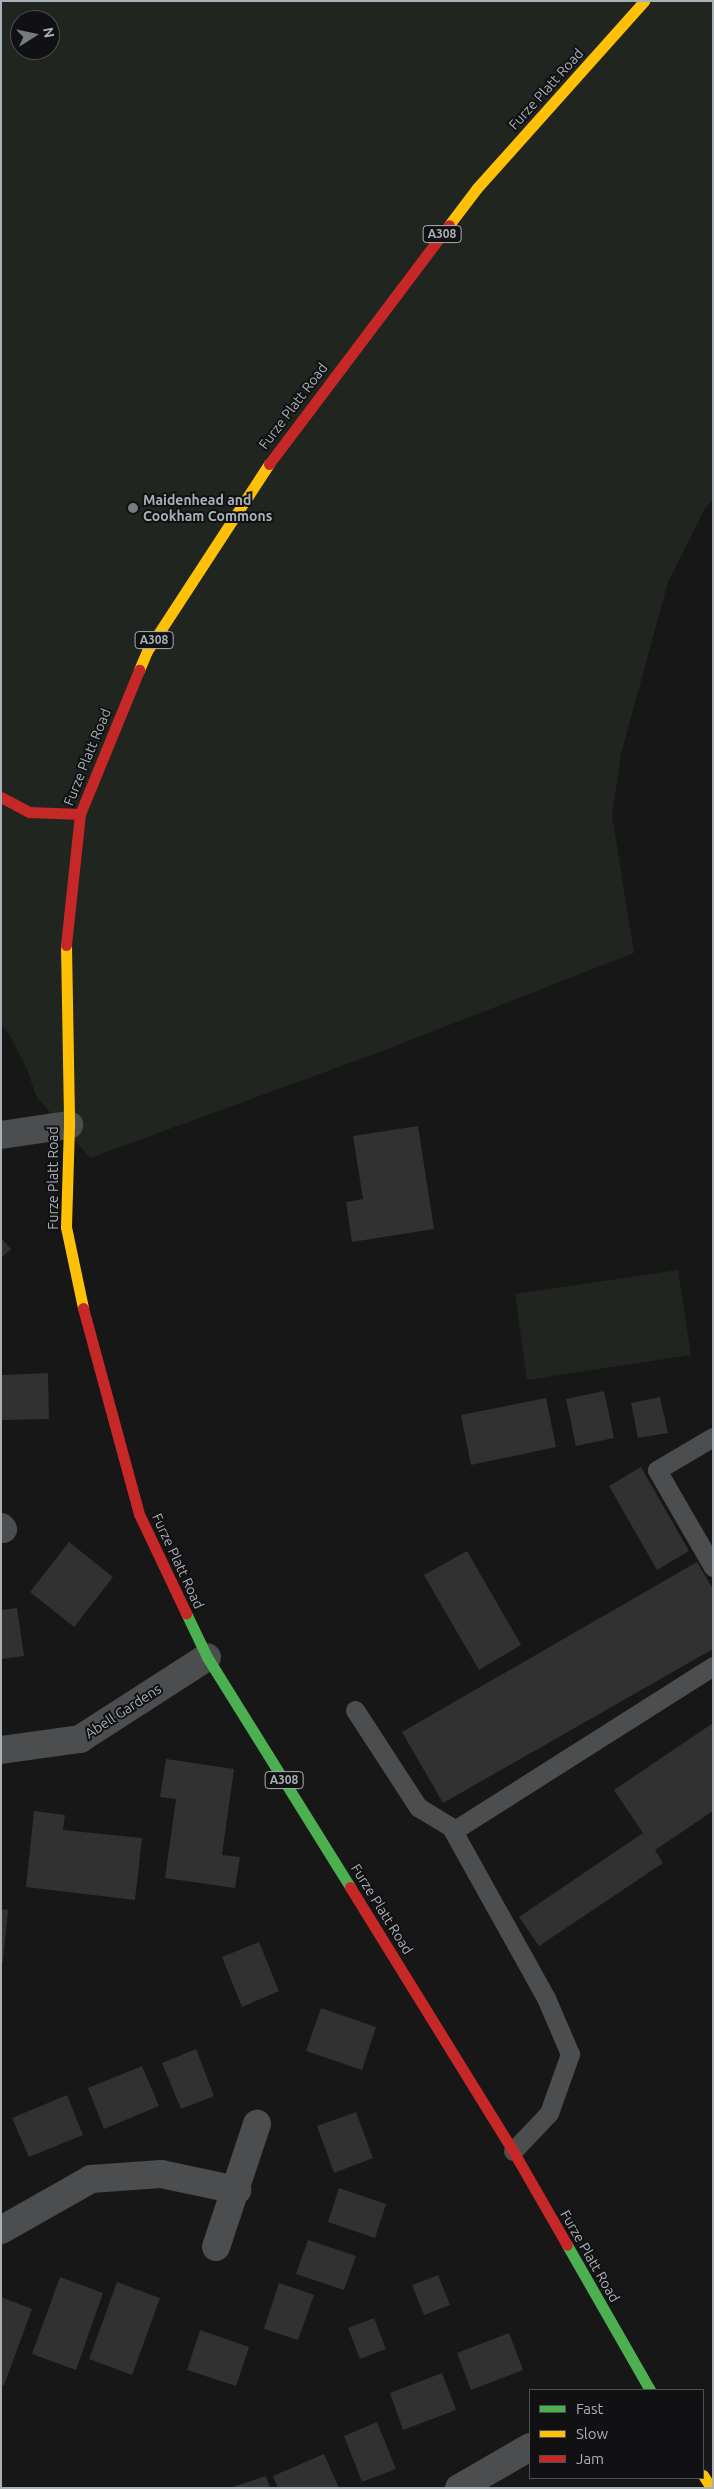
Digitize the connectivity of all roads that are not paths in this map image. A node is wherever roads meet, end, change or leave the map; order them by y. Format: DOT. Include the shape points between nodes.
graph roads {
  1 [pos="644,1"];
  2 [pos="1,797"];
  3 [pos="80,814"];
  4 [pos="69,1125"];
  5 [pos="1,1135"];
  6 [pos="713,1438"];
  7 [pos="713,1567"];
  8 [pos="207,1657"];
  9 [pos="713,1666"];
  10 [pos="355,1710"];
  11 [pos="1,1750"];
  12 [pos="456,1830"];
  13 [pos="257,2124"];
  14 [pos="513,2151"];
  15 [pos="237,2190"];
  16 [pos="1,2230"];
  17 [pos="216,2247"];
  18 [pos="642,2388"];
  19 [pos="529,2449"];
  20 [pos="704,2477"];
  21 [pos="459,2488"];
  22 [pos="711,2488"];
  1 -- 3 [label="main road, Furze Platt Road / A308" via="477,188 256,480 147,651"];
  2 -- 3 [label="main road" via="29,812"];
  3 -- 4 [label="main road, Furze Platt Road / A308" via="66,948"];
  4 -- 5 [label="street"];
  4 -- 8 [label="main road, Furze Platt Road / A308" via="66,1227 90,1341 139,1514"];
  6 -- 7 [label="lane" via="657,1470"];
  8 -- 11 [label="street, Abell Gardens" via="80,1739"];
  8 -- 14 [label="main road, Furze Platt Road / A308"];
  9 -- 12 [label="lane"];
  10 -- 12 [label="lane" via="418,1807"];
  12 -- 14 [label="lane" via="453,1831 546,1998 570,2054 550,2113"];
  13 -- 15 [label="street"];
  14 -- 18 [label="main road, Furze Platt Road / A308"];
  15 -- 16 [label="street" via="161,2174 92,2179"];
  15 -- 17 [label="street"];
  19 -- 21 [label="street"];
  20 -- 22 [label="main road"];
}
